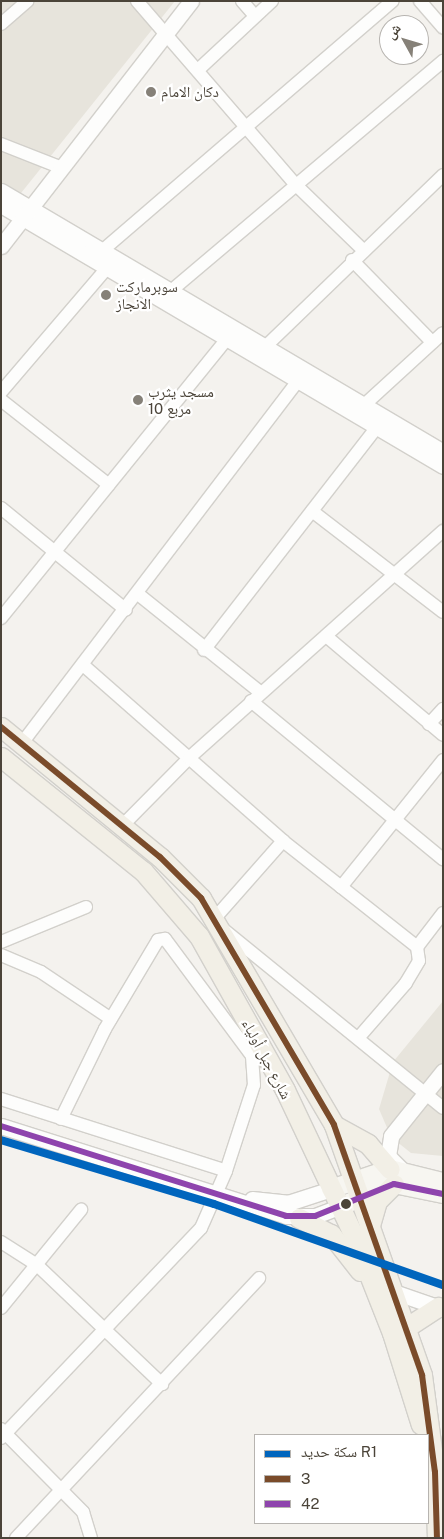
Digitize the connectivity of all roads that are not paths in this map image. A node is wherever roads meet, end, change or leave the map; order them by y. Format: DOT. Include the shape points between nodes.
graph roads {
  1 [pos="27,1"];
  2 [pos="137,1"];
  3 [pos="191,1"];
  4 [pos="242,1"];
  5 [pos="272,1"];
  6 [pos="393,1"];
  7 [pos="420,1"];
  8 [pos="256,16"];
  9 [pos="441,21"];
  10 [pos="1,24"];
  11 [pos="166,33"];
  12 [pos="443,62"];
  13 [pos="199,69"];
  14 [pos="246,126"];
  15 [pos="1,144"];
  16 [pos="62,168"];
  17 [pos="442,179"];
  18 [pos="296,185"];
  19 [pos="1,191"];
  20 [pos="1,205"];
  21 [pos="27,213"];
  22 [pos="1,246"];
  23 [pos="362,249"];
  24 [pos="102,250"];
  25 [pos="352,260"];
  26 [pos="107,268"];
  27 [pos="172,290"];
  28 [pos="443,333"];
  29 [pos="227,339"];
  30 [pos="432,342"];
  31 [pos="264,348"];
  32 [pos="298,381"];
  33 [pos="1,392"];
  34 [pos="1,400"];
  35 [pos="363,406"];
  36 [pos="376,428"];
  37 [pos="441,448"];
  38 [pos="443,466"];
  39 [pos="109,485"];
  40 [pos="1,508"];
  41 [pos="312,511"];
  42 [pos="443,531"];
  43 [pos="56,552"];
  44 [pos="397,572"];
  45 [pos="138,594"];
  46 [pos="126,610"];
  47 [pos="443,612"];
  48 [pos="1,618"];
  49 [pos="326,636"];
  50 [pos="204,650"];
  51 [pos="83,665"];
  52 [pos="256,697"];
  53 [pos="443,708"];
  54 [pos="429,724"];
  55 [pos="1,727"];
  56 [pos="443,735"];
  57 [pos="22,743"];
  58 [pos="1,757"];
  59 [pos="189,758"];
  60 [pos="443,760"];
  61 [pos="393,818"];
  62 [pos="122,826"];
  63 [pos="283,841"];
  64 [pos="443,859"];
  65 [pos="341,887"];
  66 [pos="86,907"];
  67 [pos="443,913"];
  68 [pos="217,922"];
  69 [pos="1,942"];
  70 [pos="417,947"];
  71 [pos="1,955"];
  72 [pos="111,1019"];
  73 [pos="360,1036"];
  74 [pos="443,1071"];
  75 [pos="424,1092"];
  76 [pos="1,1099"];
  77 [pos="443,1108"];
  78 [pos="61,1119"];
  79 [pos="334,1125"];
  80 [pos="1,1126"];
  81 [pos="226,1171"];
  82 [pos="395,1174"];
  83 [pos="355,1179"];
  84 [pos="443,1182"];
  85 [pos="331,1189"];
  86 [pos="443,1194"];
  87 [pos="221,1195"];
  88 [pos="361,1197"];
  89 [pos="339,1207"];
  90 [pos="81,1210"];
  91 [pos="299,1218"];
  92 [pos="369,1230"];
  93 [pos="1,1242"];
  94 [pos="37,1265"];
  95 [pos="259,1278"];
  96 [pos="394,1292"];
  97 [pos="1,1308"];
  98 [pos="440,1308"];
  99 [pos="382,1309"];
  100 [pos="407,1327"];
  101 [pos="107,1331"];
  102 [pos="162,1384"];
  103 [pos="3,1433"];
  104 [pos="422,1434"];
  105 [pos="62,1491"];
  106 [pos="424,1524"];
  107 [pos="16,1538"];
  108 [pos="91,1538"];
  109 [pos="424,1538"];
  110 [pos="436,1538"];
  1 -- 10 [label="street"];
  2 -- 11 [label="street"];
  3 -- 11 [label="street"];
  4 -- 8 [label="street"];
  5 -- 8 [label="street"];
  6 -- 14 [label="street"];
  7 -- 9 [label="street"];
  8 -- 13 [label="street"];
  11 -- 13 [label="street"];
  11 -- 16 [label="street"];
  12 -- 18 [label="street"];
  13 -- 14 [label="street"];
  14 -- 18 [label="street"];
  14 -- 24 [label="street"];
  15 -- 16 [label="street"];
  16 -- 21 [label="street"];
  17 -- 23 [label="street"];
  18 -- 23 [label="street"];
  18 -- 27 [label="street"];
  19 -- 21 [label="street"];
  20 -- 21 [label="street"];
  21 -- 22 [label="street"];
  21 -- 24 [label="street"];
  21 -- 26 [label="street"];
  23 -- 25 [label="street"];
  24 -- 27 [label="street"];
  25 -- 30 [label="street"];
  25 -- 31 [label="street"];
  26 -- 29 [label="street"];
  26 -- 33 [label="street"];
  27 -- 31 [label="street"];
  28 -- 30 [label="street"];
  29 -- 32 [label="street"];
  29 -- 39 [label="street"];
  30 -- 35 [label="street"];
  31 -- 35 [label="street"];
  32 -- 36 [label="street"];
  32 -- 45 [label="street"];
  34 -- 39 [label="street"];
  35 -- 37 [label="street"];
  36 -- 38 [label="street"];
  36 -- 41 [label="street"];
  39 -- 43 [label="street"];
  40 -- 43 [label="street"];
  41 -- 44 [label="street"];
  41 -- 50 [label="street"];
  42 -- 44 [label="street"];
  43 -- 46 [label="street"];
  43 -- 48 [label="street"];
  44 -- 47 [label="street"];
  44 -- 49 [label="street"];
  45 -- 46 [label="street"];
  45 -- 50 [label="street"];
  46 -- 51 [label="street"];
  49 -- 52 [label="street"];
  49 -- 54 [label="street"];
  50 -- 52 [label="street"];
  51 -- 57 [label="street"];
  51 -- 59 [label="street"];
  52 -- 59 [label="street"];
  52 -- 61 [label="street"];
  53 -- 54 [label="street"];
  54 -- 56 [label="street"];
  55 -- 57 [label="main road, شارع جبل أولياء"];
  57 -- 62 [label="main road, شارع جبل أولياء"];
  58 -- 85 [label="main road, شارع جبل أولياء" via="143,871 179,910 247,1020"];
  59 -- 62 [label="street"];
  59 -- 63 [label="street"];
  60 -- 61 [label="street"];
  61 -- 64 [label="street"];
  61 -- 65 [label="street"];
  62 -- 68 [label="main road, شارع جبل أولياء" via="186,881"];
  63 -- 65 [label="street"];
  63 -- 68 [label="street"];
  65 -- 70 [label="street"];
  66 -- 69 [label="street"];
  67 -- 70 [label="street"];
  68 -- 73 [label="street"];
  68 -- 79 [label="main road, شارع جبل أولياء"];
  70 -- 73 [label="street" via="419,961 406,984"];
  71 -- 72 [label="street" via="42,972"];
  72 -- 78 [label="street"];
  72 -- 81 [label="street" via="158,940 165,939 252,1056 254,1086"];
  73 -- 75 [label="street"];
  74 -- 75 [label="street"];
  75 -- 77 [label="street"];
  75 -- 82 [label="street" via="388,1146"];
  76 -- 78 [label="street"];
  78 -- 81 [label="street"];
  79 -- 82 [label="main road" via="368,1144"];
  79 -- 83 [label="main road, شارع جبل أولياء"];
  80 -- 87 [label="street"];
  81 -- 87 [label="street"];
  82 -- 83 [label="main road"];
  82 -- 84 [label="main road"];
  82 -- 86 [label="main road"];
  82 -- 88 [label="main road"];
  82 -- 92 [label="main road" via="377,1201"];
  83 -- 85 [label="main road"];
  83 -- 88 [label="main road, شارع جبل أولياء"];
  85 -- 87 [label="street" via="288,1203"];
  85 -- 89 [label="main road, شارع جبل أولياء"];
  87 -- 91 [label="street"];
  87 -- 101 [label="street" via="202,1228"];
  88 -- 89 [label="main road"];
  88 -- 92 [label="main road, شارع جبل أولياء"];
  89 -- 91 [label="street"];
  89 -- 99 [label="main road, شارع جبل أولياء"];
  90 -- 94 [label="street"];
  91 -- 99 [label="main road" via="331,1234"];
  92 -- 96 [label="main road, شارع جبل أولياء"];
  93 -- 94 [label="street"];
  94 -- 97 [label="street"];
  94 -- 101 [label="street"];
  95 -- 102 [label="street"];
  96 -- 98 [label="street"];
  96 -- 100 [label="main road, شارع جبل أولياء"];
  98 -- 100 [label="main road"];
  99 -- 104 [label="main road, شارع جبل أولياء"];
  100 -- 110 [label="main road, شارع جبل أولياء" via="430,1415"];
  101 -- 102 [label="street"];
  101 -- 103 [label="street"];
  102 -- 105 [label="street"];
  103 -- 105 [label="street"];
  105 -- 107 [label="street"];
  105 -- 108 [label="street" via="88,1518"];
  106 -- 109 [label="main road"];
}
